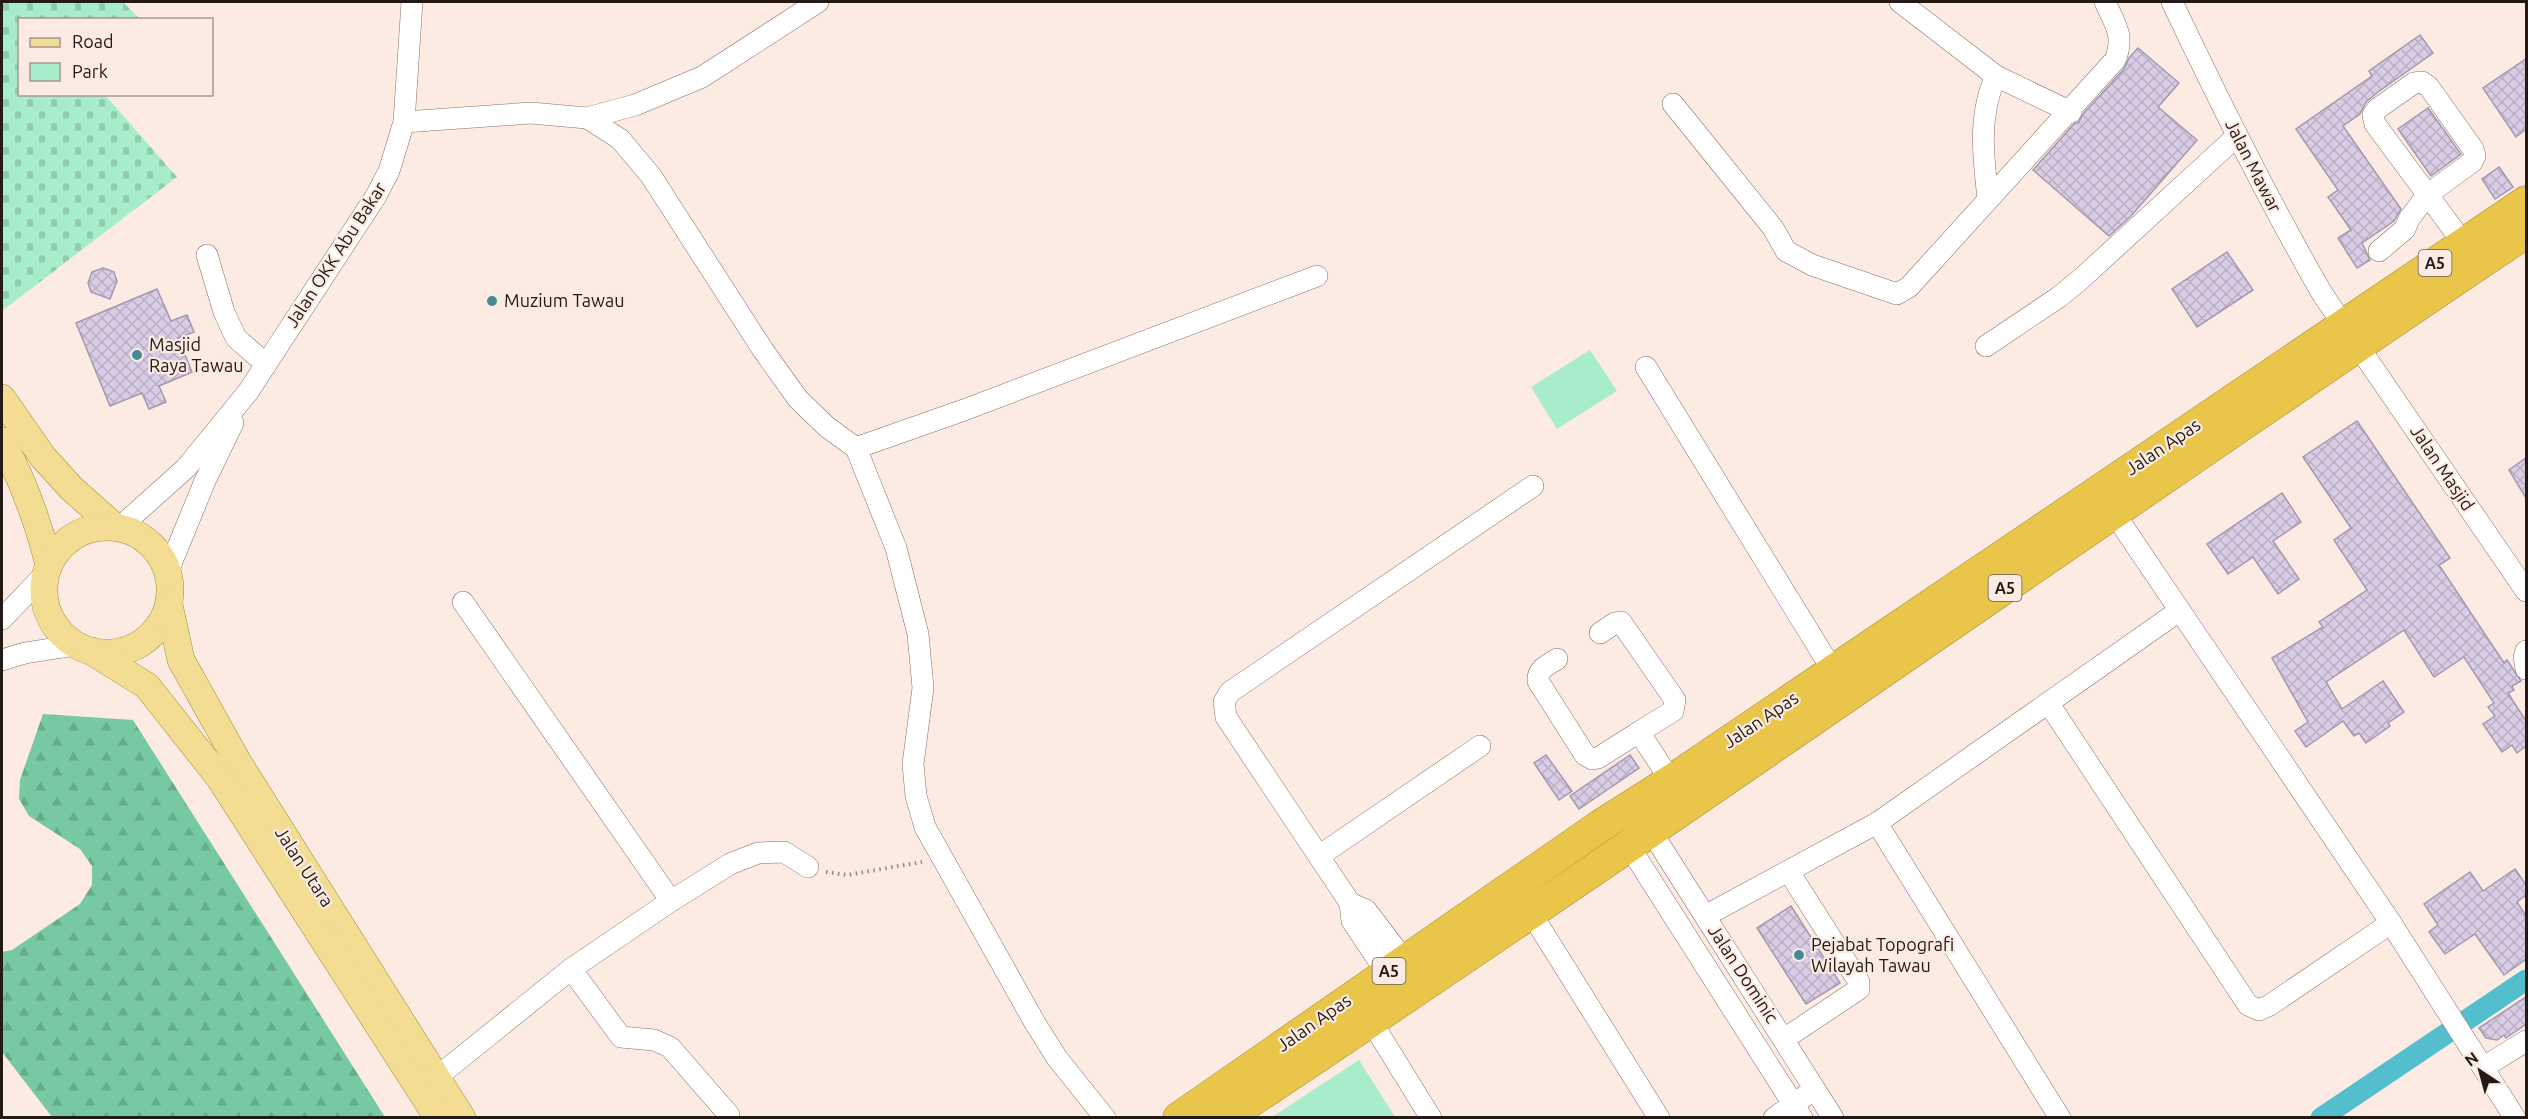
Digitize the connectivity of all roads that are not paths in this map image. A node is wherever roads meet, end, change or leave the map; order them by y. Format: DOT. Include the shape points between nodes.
graph roads {
  1 [pos="412,2"];
  2 [pos="818,2"];
  3 [pos="1900,2"];
  4 [pos="2105,2"];
  5 [pos="2172,2"];
  6 [pos="1996,76"];
  7 [pos="1673,104"];
  8 [pos="2071,112"];
  9 [pos="587,118"];
  10 [pos="404,122"];
  11 [pos="2237,136"];
  12 [pos="2427,195"];
  13 [pos="1988,198"];
  14 [pos="2526,202"];
  15 [pos="2526,232"];
  16 [pos="2464,244"];
  17 [pos="2379,251"];
  18 [pos="207,255"];
  19 [pos="1317,276"];
  20 [pos="2351,335"];
  21 [pos="1986,346"];
  22 [pos="266,364"];
  23 [pos="1646,367"];
  24 [pos="248,392"];
  25 [pos="2,398"];
  26 [pos="2,441"];
  27 [pos="856,448"];
  28 [pos="10,479"];
  29 [pos="1533,486"];
  30 [pos="2114,513"];
  31 [pos="117,527"];
  32 [pos="48,569"];
  33 [pos="168,571"];
  34 [pos="2526,591"];
  35 [pos="463,602"];
  36 [pos="168,605"];
  37 [pos="2180,611"];
  38 [pos="2,619"];
  39 [pos="1600,633"];
  40 [pos="83,648"];
  41 [pos="2526,651"];
  42 [pos="1557,659"];
  43 [pos="2,660"];
  44 [pos="2526,669"];
  45 [pos="1833,671"];
  46 [pos="2049,704"];
  47 [pos="1639,732"];
  48 [pos="1480,747"];
  49 [pos="1671,781"];
  50 [pos="1877,823"];
  51 [pos="1600,826"];
  52 [pos="1640,838"];
  53 [pos="1318,856"];
  54 [pos="808,867"];
  55 [pos="1789,872"];
  56 [pos="671,901"];
  57 [pos="1531,913"];
  58 [pos="1705,916"];
  59 [pos="2391,923"];
  60 [pos="1395,966"];
  61 [pos="572,969"];
  62 [pos="1371,1021"];
  63 [pos="1784,1039"];
  64 [pos="2526,1041"];
  65 [pos="2484,1067"];
  66 [pos="437,1077"];
  67 [pos="1815,1089"];
  68 [pos="1798,1111"];
  69 [pos="729,1115"];
  70 [pos="438,1118"];
  71 [pos="462,1118"];
  72 [pos="1105,1118"];
  73 [pos="1179,1118"];
  74 [pos="1225,1118"];
  75 [pos="1431,1118"];
  76 [pos="1659,1118"];
  77 [pos="1774,1118"];
  78 [pos="1833,1118"];
  79 [pos="2060,1118"];
  80 [pos="2515,1118"];
  1 -- 10 [label="street, Jalan OKK Abu Bakar"];
  2 -- 9 [label="street" via="702,77 635,105"];
  3 -- 6 [label="street"];
  4 -- 8 [label="street" via="2120,34 2120,49"];
  5 -- 11 [label="street, Jalan Mawar"];
  6 -- 8 [label="street"];
  6 -- 13 [label="street" via="1989,92 1982,136"];
  7 -- 13 [label="street" via="1773,228 1786,251 1812,265 1897,294 1909,287"];
  8 -- 13 [label="street"];
  9 -- 10 [label="street" via="531,113"];
  9 -- 27 [label="street" via="620,139 651,176 762,350 798,399"];
  10 -- 22 [label="street, Jalan OKK Abu Bakar" via="389,171 376,196"];
  11 -- 20 [label="street, Jalan Mawar" via="2323,295"];
  11 -- 21 [label="street" via="2081,279"];
  12 -- 12 [label="street" via="2375,124 2373,115 2415,83 2422,82 2475,156"];
  12 -- 16 [label="street"];
  12 -- 17 [label="street" via="2405,229"];
  14 -- 16 [label="highway, A5"];
  15 -- 20 [label="highway, A5"];
  16 -- 20 [label="highway, A5"];
  18 -- 22 [label="street" via="230,328 236,339"];
  19 -- 27 [label="street"];
  20 -- 30 [label="highway, Jalan Apas / A5"];
  20 -- 34 [label="street, Jalan Masjid"];
  20 -- 45 [label="highway, Jalan Apas / A5"];
  22 -- 24 [label="street, Jalan OKK Abu Bakar"];
  23 -- 45 [label="street"];
  24 -- 31 [label="street, Jalan OKK Abu Bakar" via="186,468"];
  24 -- 33 [label="street, Jalan OKK Abu Bakar"];
  25 -- 31 [label="main road" via="43,457 71,488"];
  26 -- 28 [label="main road"];
  27 -- 72 [label="street" via="896,548 918,634 923,688 913,764 916,796 925,826 1035,1023"];
  28 -- 32 [label="main road" via="39,525"];
  29 -- 53 [label="street" via="1230,692 1224,702 1226,717"];
  30 -- 37 [label="street"];
  30 -- 52 [label="highway, Jalan Apas / A5"];
  31 -- 32 [label="main road" via="95,528 76,535 60,548"];
  31 -- 33 [label="main road" via="150,542"];
  32 -- 38 [label="street"];
  32 -- 40 [label="main road" via="44,593 49,614 60,632"];
  33 -- 36 [label="main road"];
  35 -- 56 [label="street"];
  36 -- 40 [label="main road" via="161,624 130,649 110,653"];
  36 -- 66 [label="main road, Jalan Utara" via="181,660 239,765"];
  37 -- 46 [label="street"];
  37 -- 59 [label="street"];
  39 -- 47 [label="street" via="1621,622 1675,700 1673,711"];
  40 -- 43 [label="street" via="25,653"];
  40 -- 70 [label="main road, Jalan Utara" via="147,686 219,777"];
  41 -- 44 [label="street"];
  42 -- 47 [label="street" via="1541,669 1538,681 1585,756 1598,758"];
  45 -- 49 [label="highway, Jalan Apas / A5"];
  46 -- 50 [label="street"];
  46 -- 59 [label="street" via="2248,1005 2259,1010 2270,1005"];
  47 -- 49 [label="street"];
  48 -- 53 [label="street"];
  49 -- 51 [label="highway, Jalan Apas / A5"];
  50 -- 55 [label="street"];
  50 -- 79 [label="street"];
  51 -- 52 [label="highway" via="1640,825"];
  51 -- 60 [label="highway, Jalan Apas / A5"];
  52 -- 57 [label="highway, Jalan Apas / A5"];
  52 -- 58 [label="street, Jalan Dominic"];
  52 -- 68 [label="street, Jalan Dominic"];
  53 -- 60 [label="street" via="1350,903 1352,921"];
  54 -- 56 [label="street" via="784,852 758,853 730,864"];
  55 -- 58 [label="street"];
  55 -- 63 [label="street" via="1860,982 1855,994"];
  56 -- 61 [label="street"];
  57 -- 62 [label="highway, Jalan Apas / A5"];
  57 -- 76 [label="street"];
  58 -- 63 [label="street, Jalan Dominic"];
  59 -- 65 [label="street"];
  60 -- 73 [label="highway, Jalan Apas / A5"];
  61 -- 66 [label="street"];
  61 -- 69 [label="street" via="621,1037 648,1039 670,1047"];
  62 -- 74 [label="highway, Jalan Apas / A5"];
  62 -- 75 [label="street"];
  63 -- 67 [label="street, Jalan Dominic"];
  64 -- 65 [label="street"];
  65 -- 80 [label="street"];
  66 -- 71 [label="main road, Jalan Utara"];
  67 -- 68 [label="street"];
  67 -- 78 [label="street, Jalan Dominic"];
  68 -- 77 [label="street"];
}
